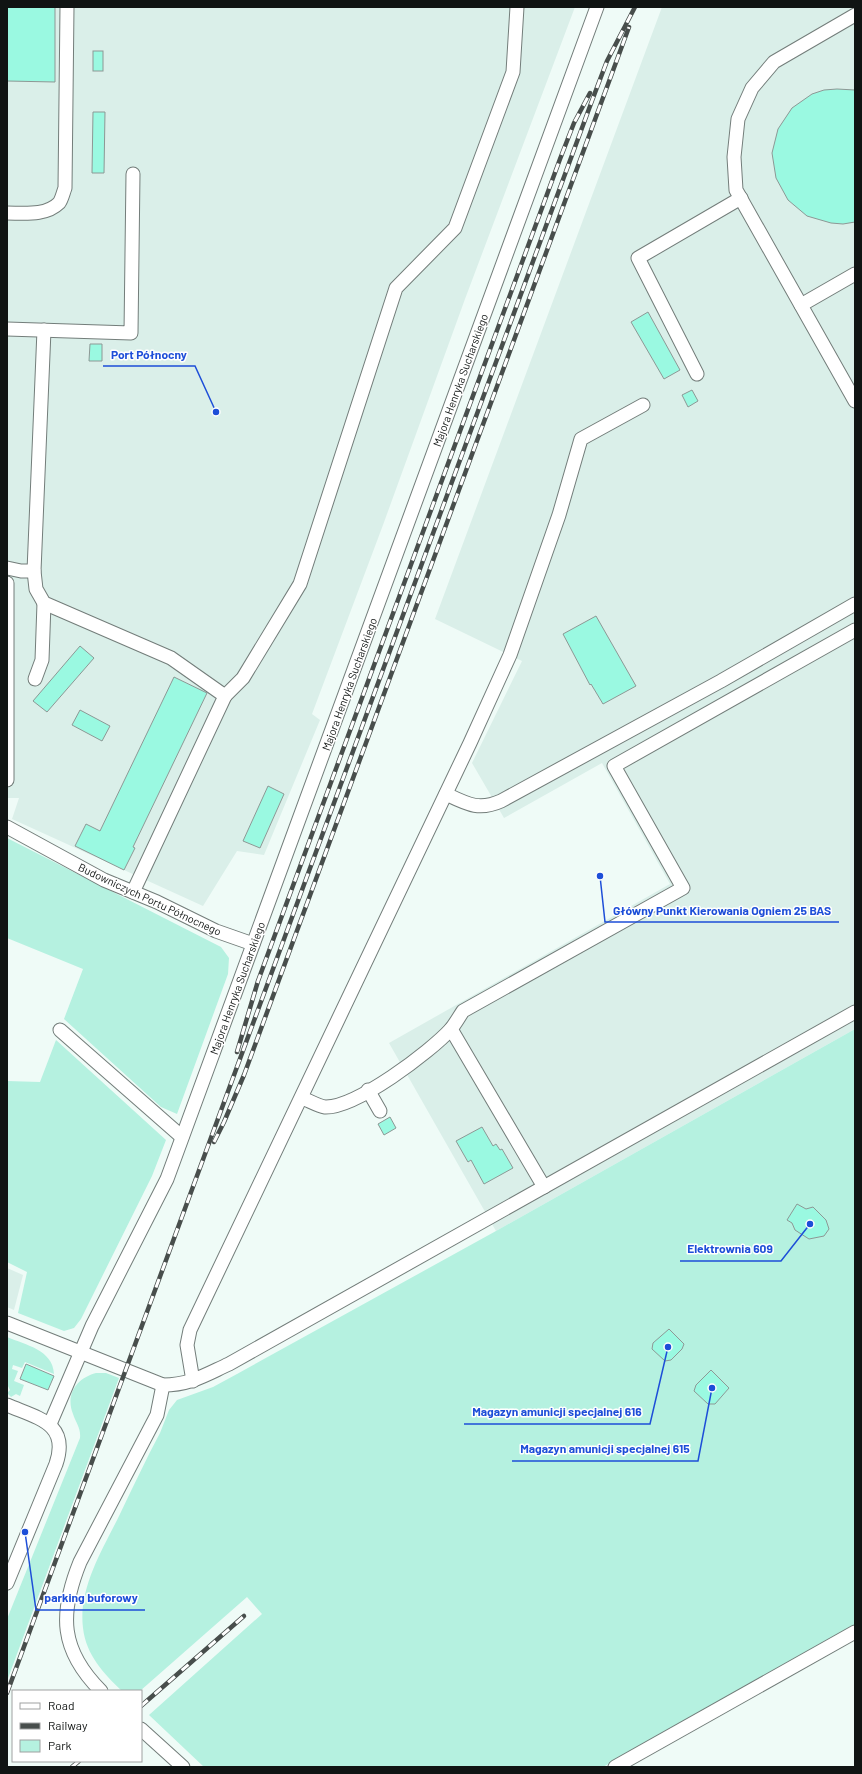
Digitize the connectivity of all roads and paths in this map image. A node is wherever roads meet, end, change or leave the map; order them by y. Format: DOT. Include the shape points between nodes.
graph roads {
  1 [pos="67,7"];
  2 [pos="517,7"];
  3 [pos="597,7"];
  4 [pos="855,15"];
  5 [pos="133,174"];
  6 [pos="741,198"];
  7 [pos="7,213"];
  8 [pos="855,274"];
  9 [pos="801,305"];
  10 [pos="7,329"];
  11 [pos="44,330"];
  12 [pos="697,374"];
  13 [pos="855,401"];
  14 [pos="643,405"];
  15 [pos="7,568"];
  16 [pos="34,571"];
  17 [pos="7,583"];
  18 [pos="44,602"];
  19 [pos="855,604"];
  20 [pos="855,630"];
  21 [pos="35,679"];
  22 [pos="225,696"];
  23 [pos="7,700"];
  24 [pos="7,780"];
  25 [pos="446,794"];
  26 [pos="7,828"];
  27 [pos="133,892"];
  28 [pos="253,944"];
  29 [pos="855,1012"];
  30 [pos="451,1029"];
  31 [pos="60,1030"];
  32 [pos="368,1090"];
  33 [pos="302,1098"];
  34 [pos="380,1112"];
  35 [pos="182,1138"];
  36 [pos="544,1186"];
  37 [pos="7,1323"];
  38 [pos="80,1352"];
  39 [pos="193,1381"];
  40 [pos="162,1385"];
  41 [pos="7,1405"];
  42 [pos="50,1424"];
  43 [pos="7,1583"];
  44 [pos="855,1632"];
  45 [pos="100,1690"];
  46 [pos="142,1730"];
  47 [pos="182,1767"];
  48 [pos="615,1767"];
  1 -- 7 [label="street" via="65,188 60,202 51,209 37,213"];
  2 -- 22 [label="street" via="513,72 455,228 396,288 300,584 243,678"];
  3 -- 28 [label="street, Majora Henryka Sucharskiego"];
  4 -- 6 [label="street" via="774,62 752,88 738,119 734,157 736,190"];
  5 -- 11 [label="street" via="131,333"];
  6 -- 9 [label="street"];
  6 -- 12 [label="street" via="638,258"];
  8 -- 9 [label="street"];
  9 -- 13 [label="street"];
  10 -- 11 [label="street"];
  11 -- 16 [label="street"];
  14 -- 25 [label="street" via="580,439 559,515 510,655"];
  15 -- 16 [label="street"];
  16 -- 18 [label="street" via="36,589"];
  17 -- 23 [label="street"];
  18 -- 21 [label="street" via="42,660"];
  18 -- 22 [label="street" via="171,658"];
  19 -- 25 [label="street" via="721,681 501,800 479,806 467,804"];
  20 -- 30 [label="street" via="614,766 683,888 463,1011"];
  22 -- 27 [label="street"];
  23 -- 24 [label="street"];
  25 -- 33 [label="street"];
  26 -- 27 [label="street, Budowniczych Portu Północnego" via="104,880"];
  27 -- 28 [label="street, Budowniczych Portu Północnego" via="216,931"];
  28 -- 35 [label="street, Majora Henryka Sucharskiego"];
  29 -- 36 [label="street"];
  30 -- 32 [label="street" via="404,1069"];
  30 -- 36 [label="street"];
  31 -- 35 [label="street"];
  32 -- 33 [label="street" via="344,1103 324,1107"];
  32 -- 34 [label="street"];
  33 -- 39 [label="street" via="190,1330 187,1345"];
  35 -- 38 [label="street, Majora Henryka Sucharskiego" via="167,1179"];
  36 -- 39 [label="street" via="230,1364"];
  37 -- 38 [label="street"];
  38 -- 40 [label="street"];
  38 -- 42 [label="street"];
  39 -- 40 [label="street" via="179,1385"];
  40 -- 45 [label="street" via="157,1415 80,1562 68,1603 66,1622 70,1645 82,1671"];
  41 -- 42 [label="street"];
  42 -- 43 [label="street" via="59,1437 59,1456"];
  44 -- 48 [label="street"];
  46 -- 47 [label="street"];
}
